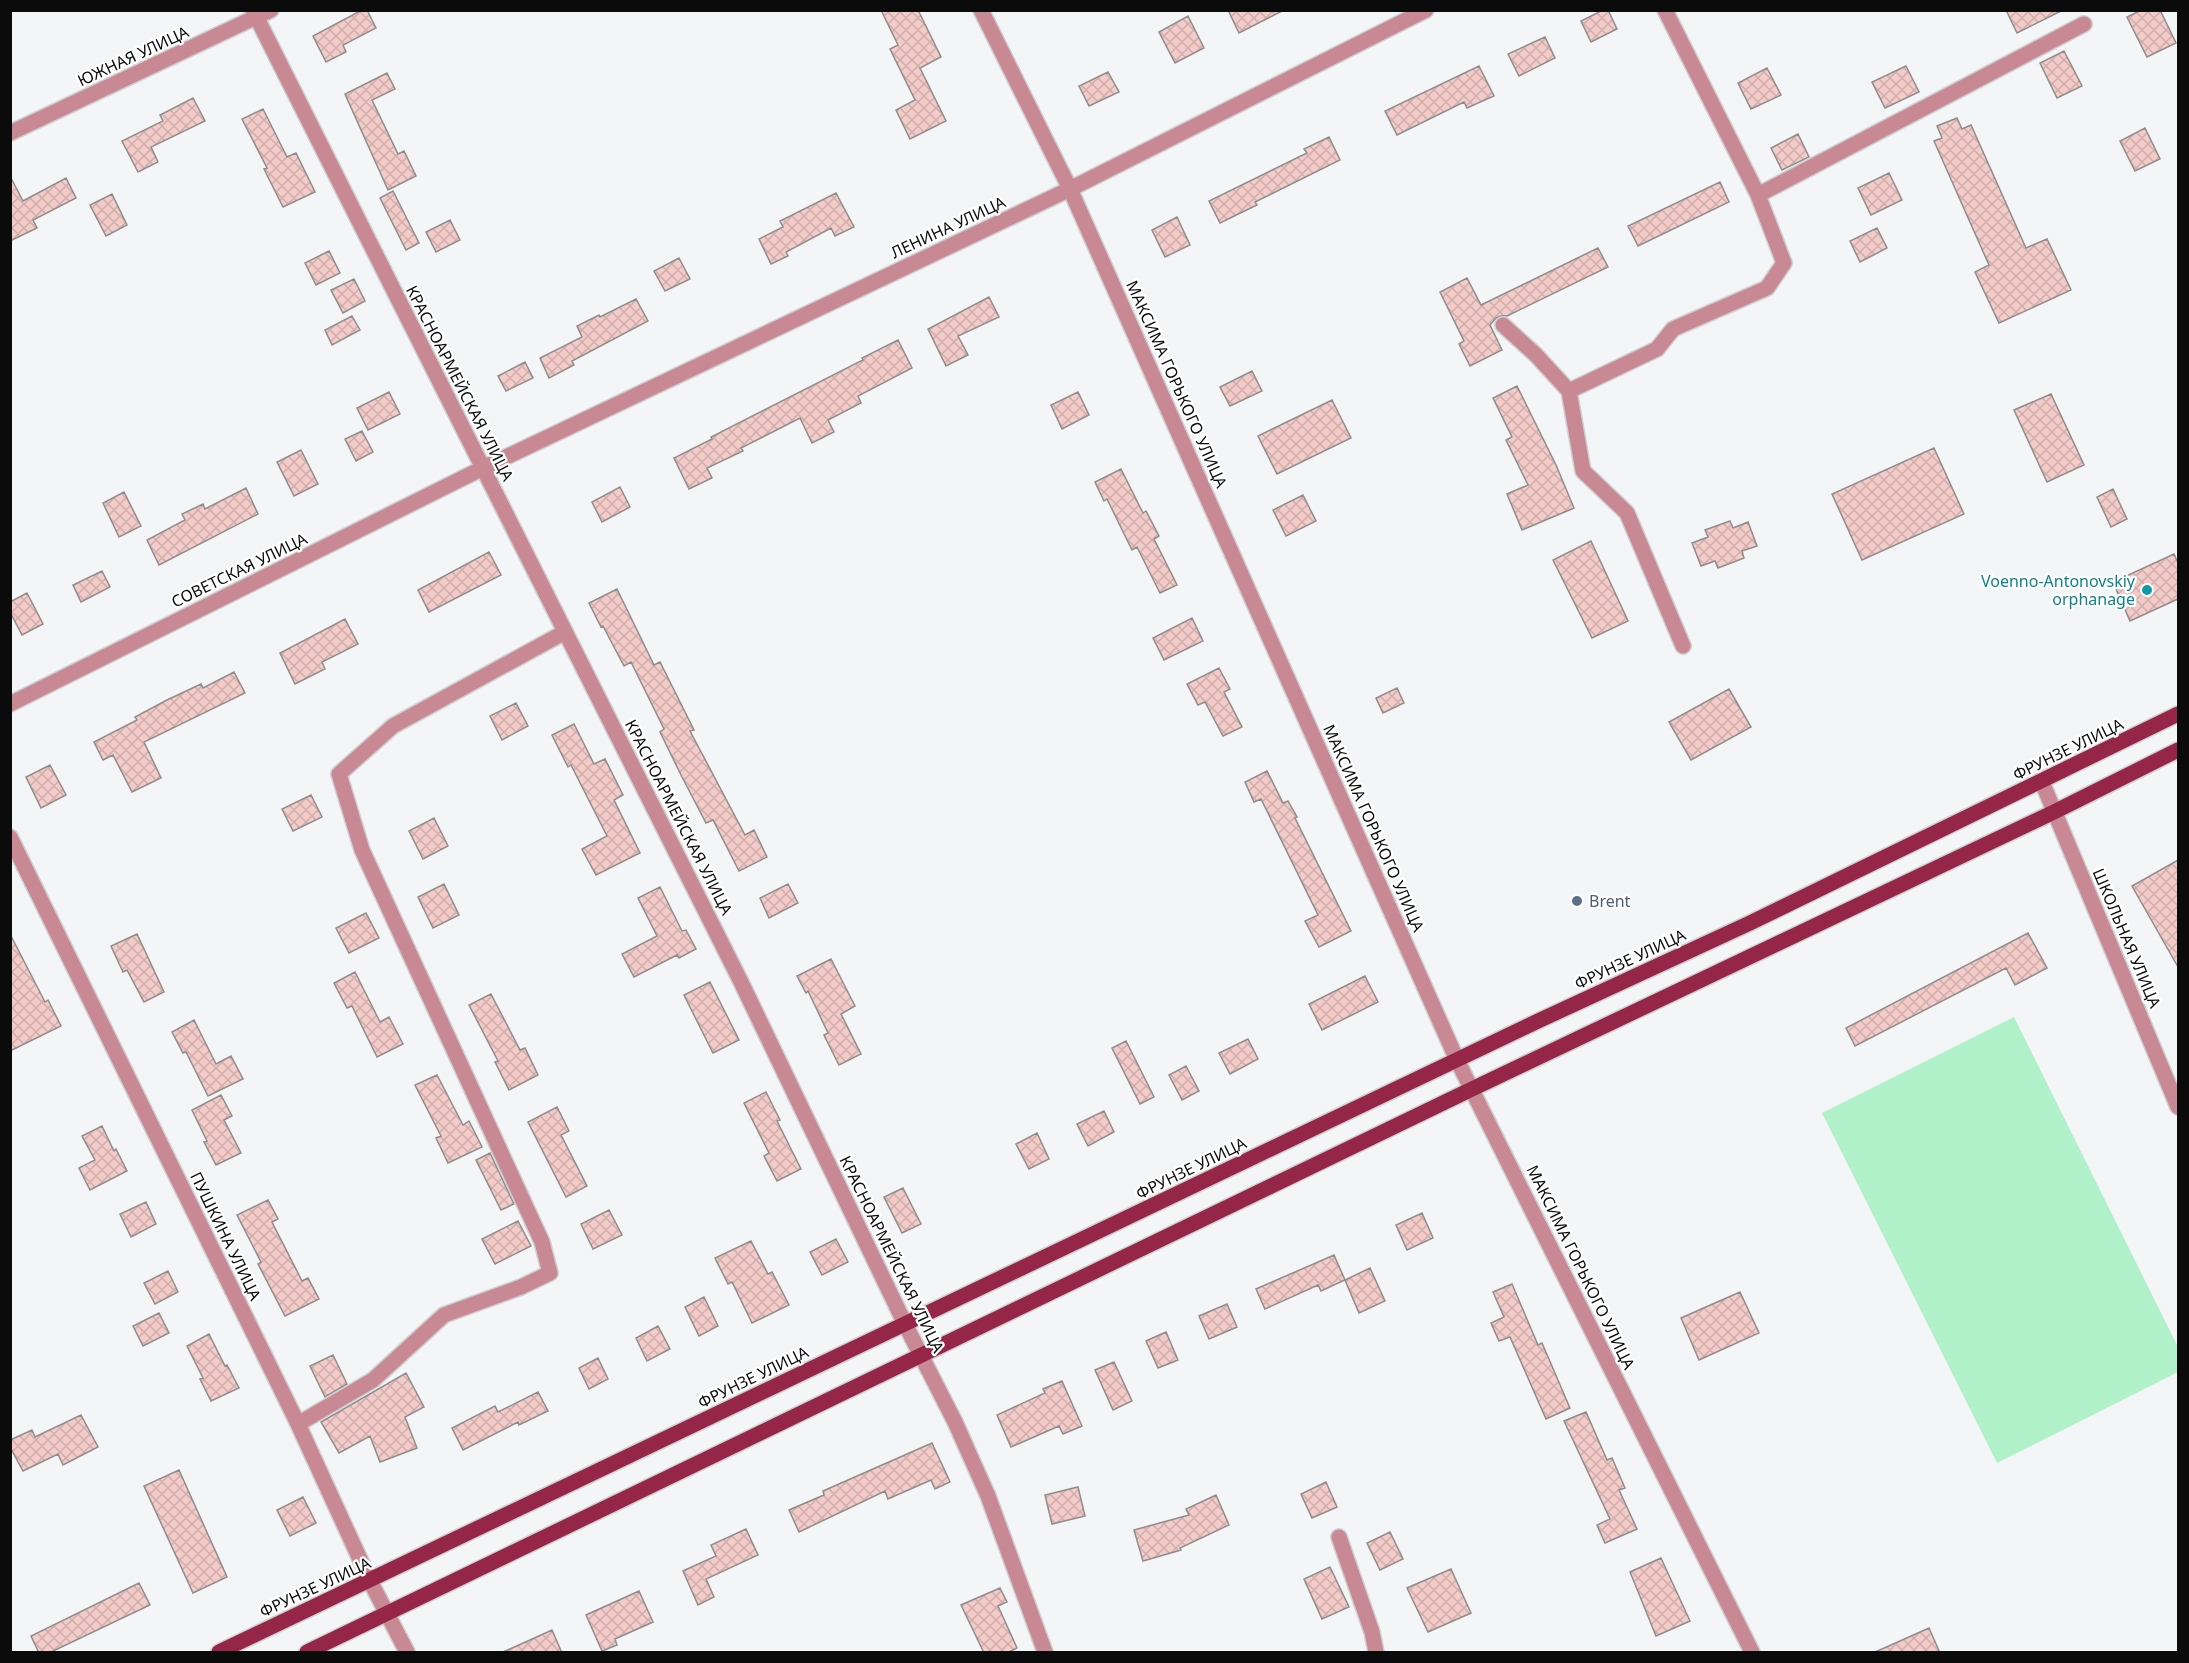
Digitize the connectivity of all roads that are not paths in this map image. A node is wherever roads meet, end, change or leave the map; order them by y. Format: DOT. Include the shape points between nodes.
graph roads {
  1 [pos="271,10"];
  2 [pos="981,10"];
  3 [pos="1425,10"];
  4 [pos="1665,10"];
  5 [pos="255,14"];
  6 [pos="2084,24"];
  7 [pos="10,133"];
  8 [pos="1070,189"];
  9 [pos="1758,195"];
  10 [pos="1503,325"];
  11 [pos="1569,391"];
  12 [pos="483,468"];
  13 [pos="566,632"];
  14 [pos="1683,646"];
  15 [pos="10,704"];
  16 [pos="2178,714"];
  17 [pos="2178,750"];
  18 [pos="2042,782"];
  19 [pos="2054,812"];
  20 [pos="10,837"];
  21 [pos="1457,1060"];
  22 [pos="1472,1089"];
  23 [pos="2178,1107"];
  24 [pos="905,1324"];
  25 [pos="921,1357"];
  26 [pos="298,1424"];
  27 [pos="1339,1537"];
  28 [pos="370,1581"];
  29 [pos="387,1614"];
  30 [pos="219,1653"];
  31 [pos="307,1653"];
  32 [pos="406,1653"];
  33 [pos="1045,1653"];
  34 [pos="1376,1653"];
  35 [pos="1752,1653"];
  1 -- 5 [label="street, ЮЖНАЯ УЛИЦА"];
  2 -- 8 [label="street, МАКСИМА ГОРЬКОГО УЛИЦА"];
  3 -- 8 [label="street, ЛЕНИНА УЛИЦА"];
  4 -- 9 [label="street"];
  5 -- 7 [label="street, ЮЖНАЯ УЛИЦА"];
  5 -- 12 [label="street, КРАСНОАРМЕЙСКАЯ УЛИЦА"];
  6 -- 9 [label="street"];
  8 -- 12 [label="street, ЛЕНИНА УЛИЦА"];
  8 -- 21 [label="street, МАКСИМА ГОРЬКОГО УЛИЦА"];
  9 -- 11 [label="street" via="1784,263 1767,288 1672,328 1657,349"];
  10 -- 11 [label="street"];
  11 -- 14 [label="street" via="1583,471 1627,513"];
  12 -- 13 [label="street, КРАСНОАРМЕЙСКАЯ УЛИЦА"];
  12 -- 15 [label="street, СОВЕТСКАЯ УЛИЦА"];
  13 -- 24 [label="street, КРАСНОАРМЕЙСКАЯ УЛИЦА" via="741,982"];
  13 -- 26 [label="street" via="393,726 339,774 362,850 542,1242 550,1273 444,1315 373,1380"];
  16 -- 18 [label="main road, ФРУНЗЕ УЛИЦА"];
  17 -- 19 [label="main road"];
  18 -- 19 [label="street, ШКОЛЬНАЯ УЛИЦА"];
  18 -- 21 [label="main road, ФРУНЗЕ УЛИЦА"];
  19 -- 22 [label="main road"];
  19 -- 23 [label="street, ШКОЛЬНАЯ УЛИЦА"];
  20 -- 26 [label="street, ПУШКИНА УЛИЦА"];
  21 -- 22 [label="street, МАКСИМА ГОРЬКОГО УЛИЦА"];
  21 -- 24 [label="main road, ФРУНЗЕ УЛИЦА"];
  22 -- 25 [label="main road"];
  22 -- 35 [label="street, МАКСИМА ГОРЬКОГО УЛИЦА"];
  24 -- 25 [label="street, КРАСНОАРМЕЙСКАЯ УЛИЦА"];
  24 -- 28 [label="main road, ФРУНЗЕ УЛИЦА"];
  25 -- 29 [label="main road"];
  25 -- 33 [label="street, КРАСНОАРМЕЙСКАЯ УЛИЦА" via="988,1496"];
  26 -- 28 [label="street, ПУШКИНА УЛИЦА"];
  27 -- 34 [label="street"];
  28 -- 29 [label="street, ПУШКИНА УЛИЦА"];
  28 -- 30 [label="main road, ФРУНЗЕ УЛИЦА"];
  29 -- 31 [label="main road"];
  29 -- 32 [label="street, ПУШКИНА УЛИЦА"];
}
